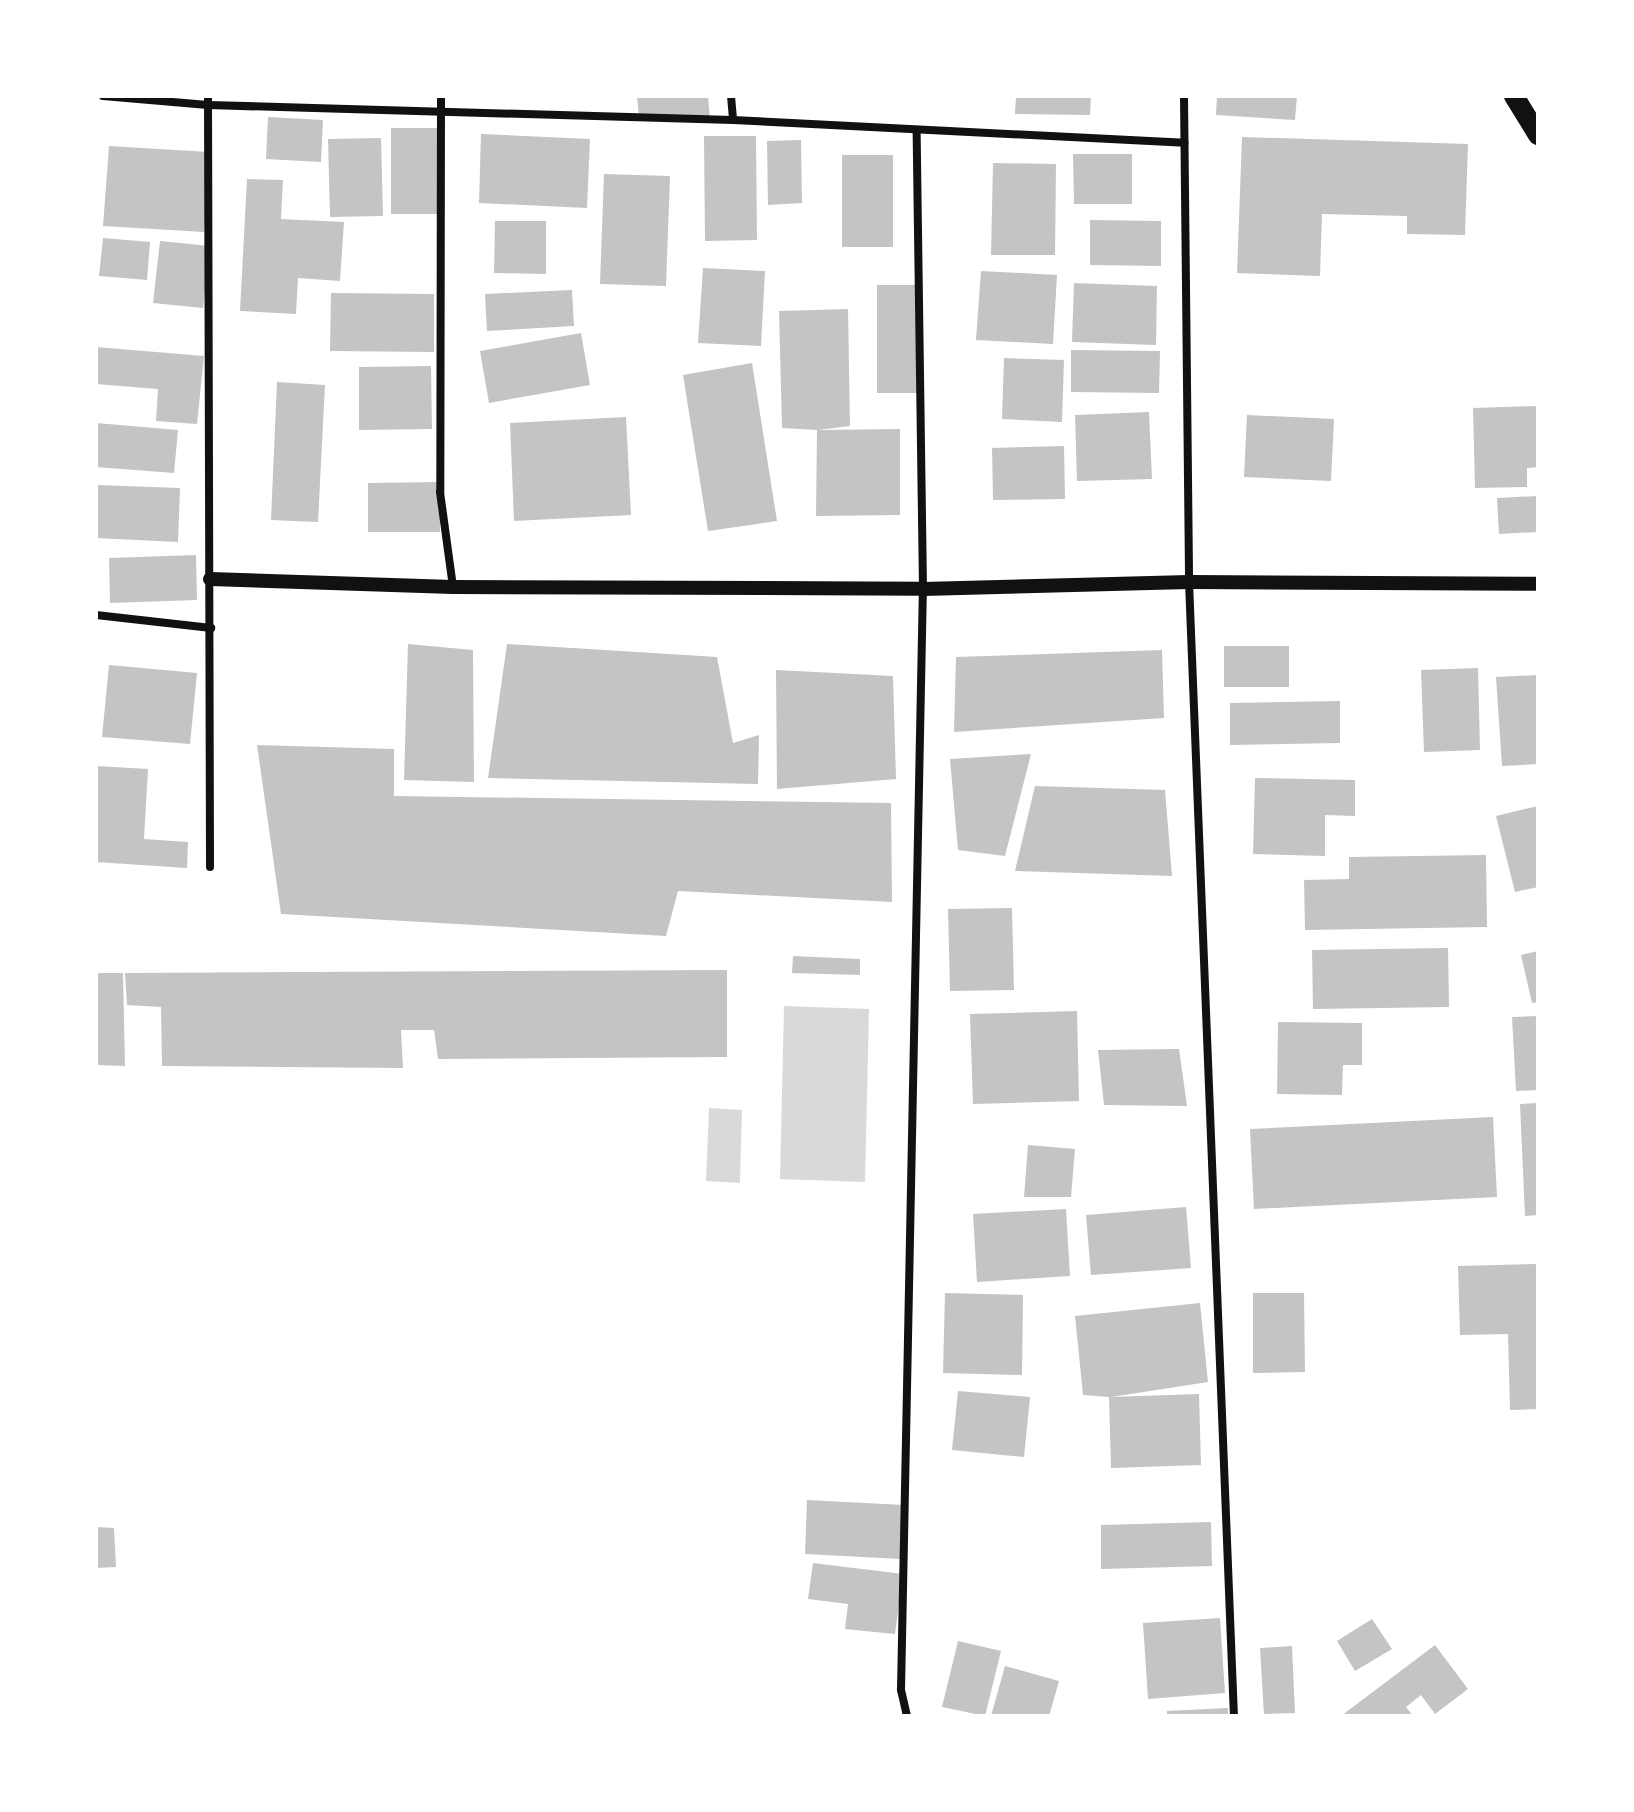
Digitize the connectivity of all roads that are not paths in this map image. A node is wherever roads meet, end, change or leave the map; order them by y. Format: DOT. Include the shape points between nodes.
graph roads {
  1 [pos="103,96"];
  2 [pos="441,96"];
  3 [pos="731,96"];
  4 [pos="1184,96"];
  5 [pos="1514,96"];
  6 [pos="208,100"];
  7 [pos="441,113"];
  8 [pos="733,120"];
  9 [pos="917,133"];
  10 [pos="1538,135"];
  11 [pos="1184,143"];
  12 [pos="210,579"];
  13 [pos="1189,582"];
  14 [pos="1538,584"];
  15 [pos="453,587"];
  16 [pos="923,589"];
  17 [pos="96,615"];
  18 [pos="211,628"];
  19 [pos="210,867"];
  20 [pos="907,1716"];
  21 [pos="1234,1716"];
  1 -- 6 [label="street"];
  2 -- 7 [label="street"];
  3 -- 8 [label="street"];
  4 -- 11 [label="street"];
  5 -- 10 [label="main road"];
  6 -- 7 [label="street"];
  6 -- 12 [label="street"];
  7 -- 8 [label="street"];
  7 -- 15 [label="street" via="440,492"];
  8 -- 9 [label="street"];
  9 -- 11 [label="street"];
  9 -- 16 [label="street"];
  11 -- 13 [label="street"];
  12 -- 15 [label="street"];
  12 -- 18 [label="street"];
  13 -- 14 [label="street"];
  13 -- 16 [label="street"];
  13 -- 21 [label="street"];
  15 -- 16 [label="street"];
  16 -- 20 [label="street" via="901,1674"];
  17 -- 18 [label="street"];
  18 -- 19 [label="street"];
}
